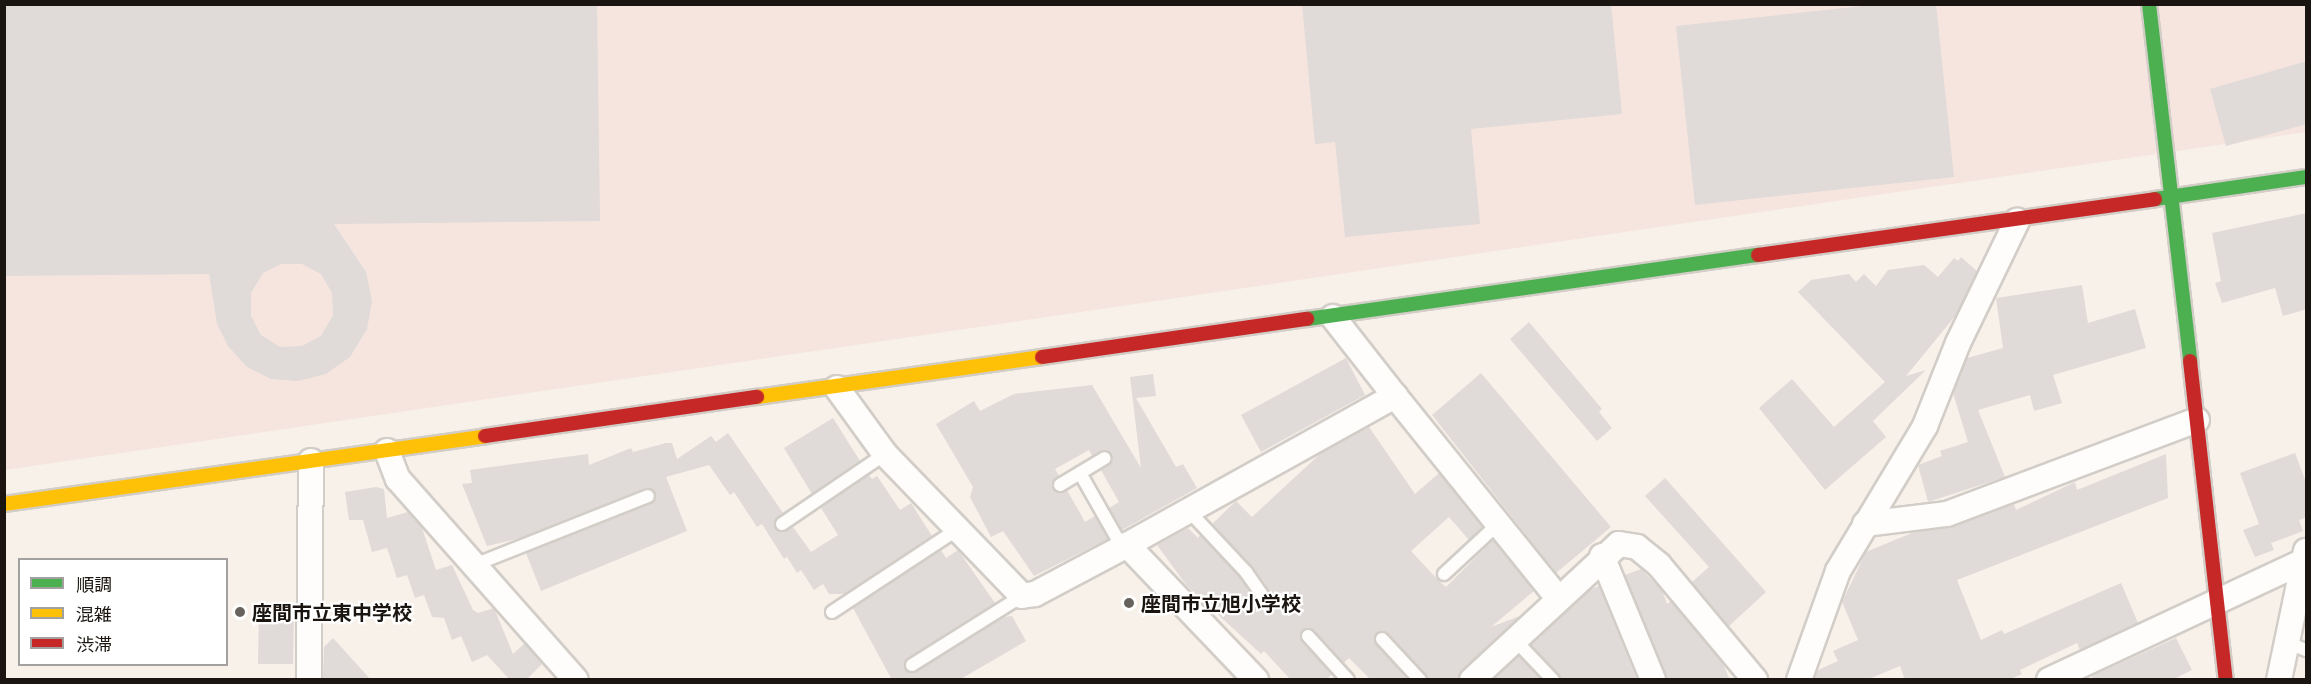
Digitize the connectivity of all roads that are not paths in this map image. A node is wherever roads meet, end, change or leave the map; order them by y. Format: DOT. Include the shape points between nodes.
graph roads {
  1 [pos="2149,4"];
  2 [pos="2307,177"];
  3 [pos="2172,198"];
  4 [pos="2017,221"];
  5 [pos="1333,317"];
  6 [pos="837,388"];
  7 [pos="1395,396"];
  8 [pos="2197,420"];
  9 [pos="387,451"];
  10 [pos="885,454"];
  11 [pos="1106,458"];
  12 [pos="311,461"];
  13 [pos="1080,473"];
  14 [pos="1060,485"];
  15 [pos="648,496"];
  16 [pos="4,504"];
  17 [pos="1188,510"];
  18 [pos="782,524"];
  19 [pos="1498,524"];
  20 [pos="1865,524"];
  21 [pos="958,529"];
  22 [pos="1127,545"];
  23 [pos="1602,556"];
  24 [pos="2305,557"];
  25 [pos="474,565"];
  26 [pos="1444,574"];
  27 [pos="1022,596"];
  28 [pos="1558,598"];
  29 [pos="2218,602"];
  30 [pos="1268,603"];
  31 [pos="832,612"];
  32 [pos="1308,636"];
  33 [pos="1382,639"];
  34 [pos="1514,639"];
  35 [pos="2296,646"];
  36 [pos="912,665"];
  37 [pos="309,680"];
  38 [pos="576,680"];
  39 [pos="1256,680"];
  40 [pos="1348,680"];
  41 [pos="1420,680"];
  42 [pos="1472,680"];
  43 [pos="1553,680"];
  44 [pos="1653,680"];
  45 [pos="1755,680"];
  46 [pos="1799,680"];
  47 [pos="2049,680"];
  48 [pos="2226,680"];
  49 [pos="2279,680"];
  1 -- 3 [label="street"];
  2 -- 3 [label="street"];
  3 -- 4 [label="street"];
  3 -- 8 [label="street"];
  4 -- 5 [label="street"];
  4 -- 20 [label="street" via="1958,344 1925,426"];
  5 -- 6 [label="street"];
  5 -- 7 [label="street"];
  6 -- 9 [label="street"];
  6 -- 10 [label="street"];
  7 -- 17 [label="street"];
  7 -- 19 [label="street"];
  8 -- 20 [label="street" via="1947,514"];
  8 -- 29 [label="street"];
  9 -- 12 [label="street"];
  9 -- 25 [label="street" via="398,479"];
  10 -- 18 [label="lane"];
  10 -- 21 [label="street"];
  11 -- 13 [label="lane"];
  12 -- 16 [label="street"];
  12 -- 37 [label="street"];
  13 -- 14 [label="lane"];
  13 -- 22 [label="lane" via="1117,538"];
  15 -- 25 [label="lane"];
  17 -- 22 [label="street"];
  17 -- 30 [label="lane"];
  19 -- 26 [label="lane"];
  19 -- 28 [label="street"];
  20 -- 46 [label="street" via="1838,571"];
  21 -- 27 [label="street"];
  21 -- 31 [label="lane"];
  22 -- 27 [label="street" via="1035,594"];
  22 -- 39 [label="street"];
  23 -- 28 [label="street"];
  23 -- 44 [label="street"];
  23 -- 45 [label="street" via="1618,544 1637,548 1652,559"];
  24 -- 29 [label="street"];
  24 -- 35 [label="street"];
  25 -- 38 [label="street"];
  27 -- 36 [label="lane"];
  28 -- 34 [label="street"];
  29 -- 47 [label="street"];
  29 -- 48 [label="street"];
  32 -- 40 [label="lane"];
  33 -- 41 [label="lane"];
  34 -- 42 [label="street"];
  34 -- 43 [label="lane"];
  35 -- 49 [label="street"];
}
